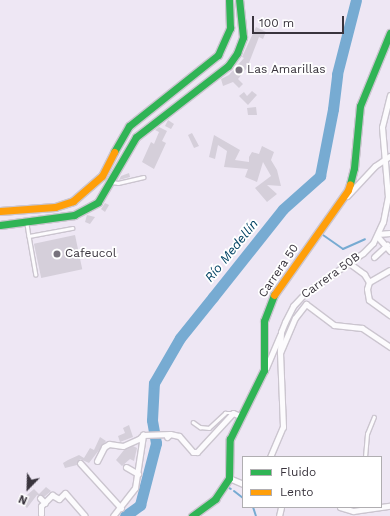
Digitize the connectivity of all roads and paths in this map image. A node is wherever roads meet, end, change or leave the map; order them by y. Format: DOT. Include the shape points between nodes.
graph roads {
  1 [pos="229,0"];
  2 [pos="239,0"];
  3 [pos="390,33"];
  4 [pos="390,95"];
  5 [pos="390,156"];
  6 [pos="385,159"];
  7 [pos="143,177"];
  8 [pos="111,182"];
  9 [pos="344,199"];
  10 [pos="0,211"];
  11 [pos="26,222"];
  12 [pos="0,225"];
  13 [pos="72,228"];
  14 [pos="390,233"];
  15 [pos="378,235"];
  16 [pos="29,236"];
  17 [pos="387,245"];
  18 [pos="390,251"];
  19 [pos="374,257"];
  20 [pos="349,263"];
  21 [pos="390,270"];
  22 [pos="36,274"];
  23 [pos="369,282"];
  24 [pos="390,315"];
  25 [pos="281,332"];
  26 [pos="390,347"];
  27 [pos="280,353"];
  28 [pos="262,373"];
  29 [pos="236,415"];
  30 [pos="374,417"];
  31 [pos="193,422"];
  32 [pos="141,437"];
  33 [pos="136,446"];
  34 [pos="270,456"];
  35 [pos="365,456"];
  36 [pos="97,461"];
  37 [pos="80,463"];
  38 [pos="126,467"];
  39 [pos="138,474"];
  40 [pos="229,478"];
  41 [pos="242,484"];
  42 [pos="40,498"];
  43 [pos="44,502"];
  44 [pos="120,508"];
  45 [pos="343,508"];
  46 [pos="369,508"];
  47 [pos="41,514"];
  48 [pos="85,516"];
  49 [pos="113,516"];
  50 [pos="192,516"];
  1 -- 10 [label="main road" via="230,28 218,55 130,126 104,172 92,187 73,201 56,207"];
  2 -- 8 [label="main road" via="243,37 228,66 140,133"];
  3 -- 9 [label="main road, Carrera 50" via="370,76 360,106 352,182"];
  4 -- 6 [label="street, Carrera 50B" via="382,127"];
  5 -- 6 [label="street"];
  6 -- 9 [label="street"];
  6 -- 15 [label="street, Carrera 50B" via="388,206"];
  7 -- 8 [label="lane" via="118,183"];
  8 -- 11 [label="main road" via="102,197 86,211 61,218"];
  9 -- 28 [label="main road, Carrera 50" via="272,298 264,321 266,359"];
  11 -- 12 [label="main road"];
  11 -- 16 [label="lane"];
  13 -- 16 [label="lane"];
  14 -- 15 [label="street"];
  15 -- 17 [label="street"];
  15 -- 20 [label="street, Carrera 50B" via="363,253"];
  16 -- 22 [label="lane"];
  17 -- 18 [label="street"];
  17 -- 19 [label="street"];
  20 -- 23 [label="street" via="364,274"];
  20 -- 25 [label="street, Carrera 50B" via="320,281 295,303"];
  21 -- 23 [label="street"];
  23 -- 24 [label="street" via="369,300"];
  25 -- 27 [label="street, Carrera 50B"];
  25 -- 28 [label="street"];
  26 -- 27 [label="street" via="362,328 334,325 305,305 295,318"];
  27 -- 34 [label="street, Carrera 50B" via="283,426"];
  28 -- 29 [label="main road, Carrera 50"];
  29 -- 31 [label="lane" via="225,413 209,428 200,427"];
  29 -- 32 [label="street" via="197,452 193,452 179,436"];
  29 -- 40 [label="main road, Carrera 50" via="230,439"];
  30 -- 35 [label="lane" via="367,434"];
  32 -- 33 [label="street"];
  32 -- 36 [label="street" via="123,446 109,444 104,447"];
  32 -- 39 [label="street"];
  37 -- 44 [label="street"];
  38 -- 39 [label="street"];
  39 -- 44 [label="street" via="133,492"];
  40 -- 41 [label="street"];
  40 -- 50 [label="main road" via="215,499"];
  42 -- 43 [label="street"];
  43 -- 47 [label="street"];
  43 -- 48 [label="street" via="52,495 59,499 65,493"];
  44 -- 49 [label="street"];
  45 -- 46 [label="street" via="353,511"];
}
